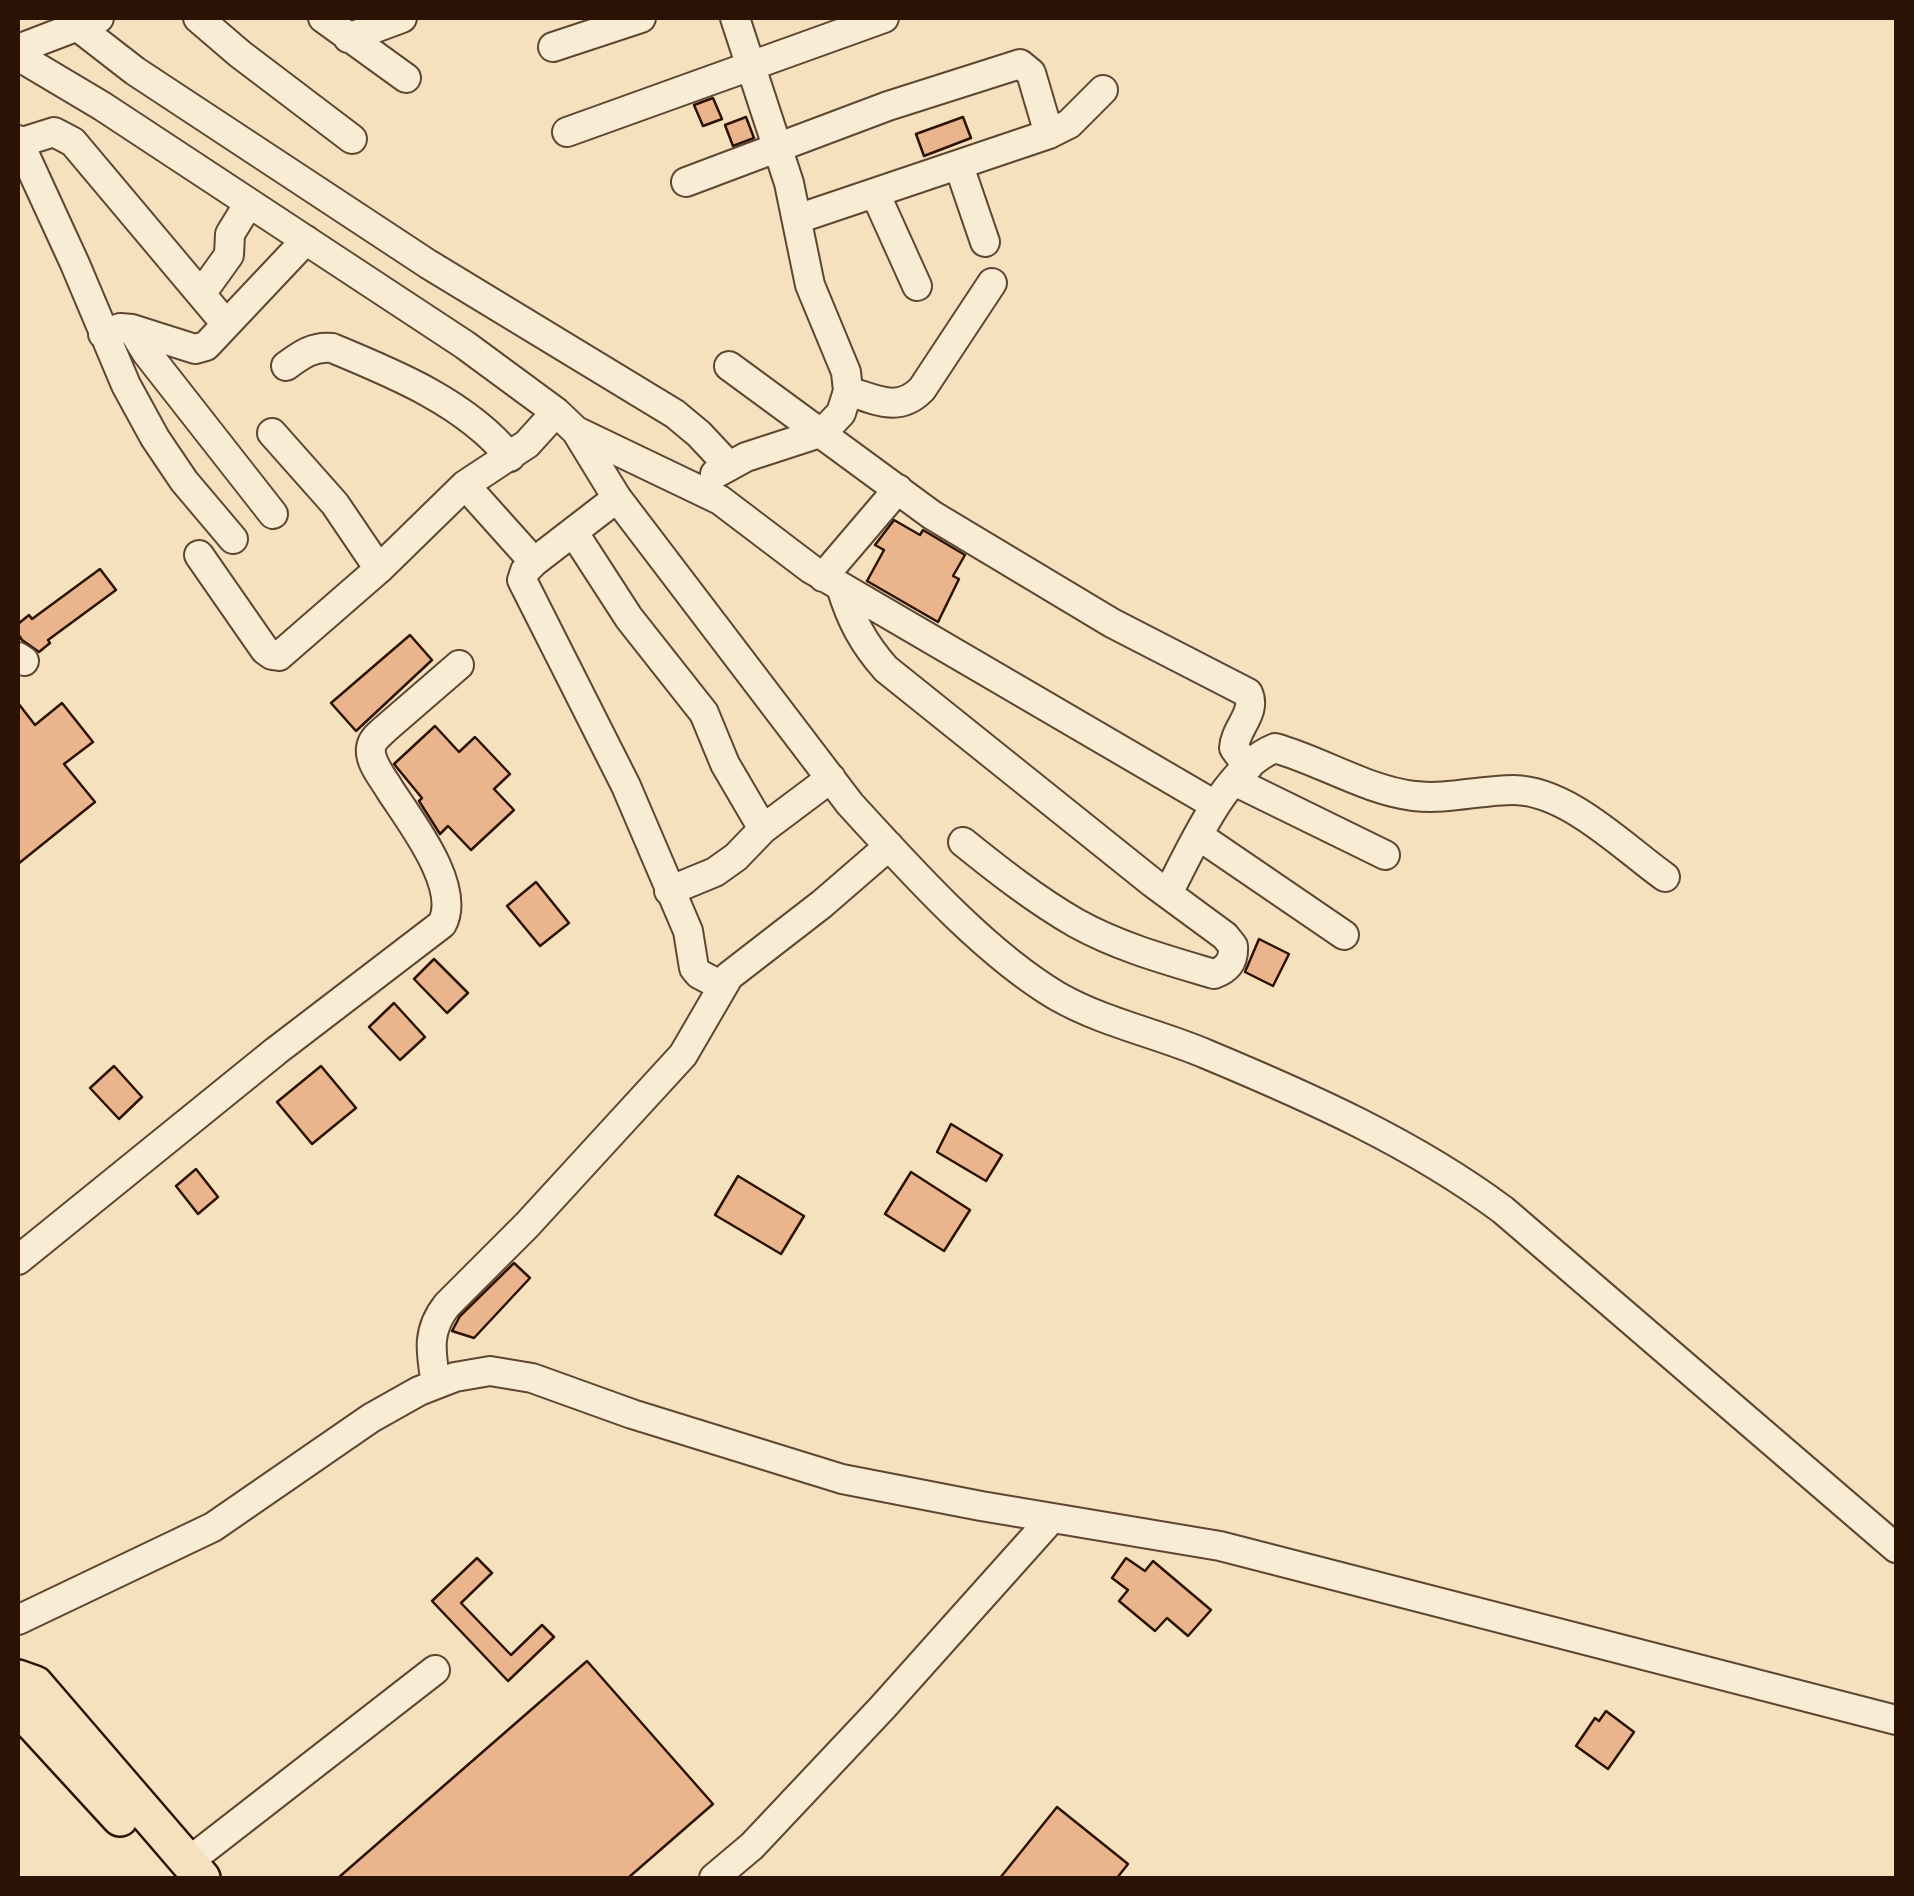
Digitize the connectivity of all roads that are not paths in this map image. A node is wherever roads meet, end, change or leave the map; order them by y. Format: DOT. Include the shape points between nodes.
graph roads {
  1 [pos="198,18"];
  2 [pos="322,18"];
  3 [pos="402,18"];
  4 [pos="640,18"];
  5 [pos="735,18"];
  6 [pos="884,18"];
  7 [pos="88,22"];
  8 [pos="348,38"];
  9 [pos="553,48"];
  10 [pos="18,53"];
  11 [pos="751,66"];
  12 [pos="406,78"];
  13 [pos="1103,90"];
  14 [pos="567,132"];
  15 [pos="1048,134"];
  16 [pos="352,139"];
  17 [pos="18,141"];
  18 [pos="778,147"];
  19 [pos="959,166"];
  20 [pos="686,182"];
  21 [pos="875,193"];
  22 [pos="248,203"];
  23 [pos="797,219"];
  24 [pos="306,240"];
  25 [pos="985,242"];
  26 [pos="992,283"];
  27 [pos="917,286"];
  28 [pos="201,294"];
  29 [pos="226,324"];
  30 [pos="132,329"];
  31 [pos="103,334"];
  32 [pos="286,366"];
  33 [pos="729,366"];
  34 [pos="848,391"];
  35 [pos="566,422"];
  36 [pos="823,432"];
  37 [pos="272,433"];
  38 [pos="510,457"];
  39 [pos="728,465"];
  40 [pos="475,478"];
  41 [pos="699,489"];
  42 [pos="898,489"];
  43 [pos="617,498"];
  44 [pos="273,514"];
  45 [pos="574,533"];
  46 [pos="233,539"];
  47 [pos="199,555"];
  48 [pos="530,566"];
  49 [pos="379,568"];
  50 [pos="832,582"];
  51 [pos="459,666"];
  52 [pos="1242,774"];
  53 [pos="831,778"];
  54 [pos="1215,806"];
  55 [pos="763,829"];
  56 [pos="1199,836"];
  57 [pos="962,842"];
  58 [pos="889,846"];
  59 [pos="1385,855"];
  60 [pos="1665,877"];
  61 [pos="669,891"];
  62 [pos="1168,893"];
  63 [pos="1344,934"];
  64 [pos="710,980"];
  65 [pos="18,1260"];
  66 [pos="436,1384"];
  67 [pos="1052,1518"];
  68 [pos="1896,1548"];
  69 [pos="18,1620"];
  70 [pos="435,1670"];
  71 [pos="18,1678"];
  72 [pos="18,1707"];
  73 [pos="1896,1720"];
  74 [pos="188,1873"];
  75 [pos="714,1878"];
  1 -- 16 [label="street"];
  2 -- 8 [label="street"];
  3 -- 8 [label="street"];
  4 -- 9 [label="street"];
  5 -- 11 [label="street"];
  6 -- 11 [label="street"];
  7 -- 10 [label="street"];
  7 -- 39 [label="street" via="135,70 428,264 675,414"];
  8 -- 12 [label="street"];
  10 -- 22 [label="street"];
  11 -- 14 [label="street"];
  11 -- 18 [label="street"];
  13 -- 15 [label="street" via="1070,124"];
  15 -- 18 [label="street" via="1032,73 1020,64"];
  15 -- 19 [label="street"];
  17 -- 28 [label="street" via="54,132 73,142"];
  17 -- 31 [label="street"];
  18 -- 20 [label="street"];
  18 -- 23 [label="street"];
  19 -- 21 [label="street"];
  19 -- 25 [label="street"];
  21 -- 23 [label="street"];
  21 -- 27 [label="street"];
  22 -- 24 [label="street"];
  22 -- 28 [label="street" via="230,234 229,256"];
  23 -- 34 [label="street" via="810,285"];
  24 -- 29 [label="street"];
  24 -- 35 [label="street" via="465,344"];
  26 -- 34 [label="street" via="912,399 892,404"];
  28 -- 29 [label="street"];
  29 -- 30 [label="street" via="195,349"];
  30 -- 31 [label="street"];
  30 -- 44 [label="street"];
  31 -- 46 [label="street" via="155,438"];
  32 -- 38 [label="street" via="305,352 332,348 426,391 469,418"];
  33 -- 36 [label="street"];
  34 -- 36 [label="street" via="841,413"];
  35 -- 38 [label="street"];
  35 -- 41 [label="street"];
  35 -- 43 [label="street"];
  36 -- 39 [label="street"];
  36 -- 42 [label="street"];
  37 -- 49 [label="street" via="335,504"];
  38 -- 40 [label="street"];
  39 -- 41 [label="street"];
  40 -- 48 [label="street"];
  40 -- 49 [label="street"];
  41 -- 50 [label="street"];
  42 -- 50 [label="street"];
  42 -- 52 [label="street" via="1112,623 1248,692 1250,710 1234,739"];
  43 -- 45 [label="street"];
  43 -- 53 [label="street"];
  45 -- 48 [label="street"];
  45 -- 55 [label="street" via="629,618 704,713"];
  47 -- 49 [label="street" via="272,656"];
  48 -- 61 [label="street" via="522,580 526,591 626,786"];
  50 -- 54 [label="street"];
  50 -- 62 [label="street" via="865,646 886,669"];
  51 -- 65 [label="street" via="370,749 434,863 447,896 442,924"];
  52 -- 54 [label="street"];
  52 -- 59 [label="street"];
  52 -- 60 [label="street" via="1275,748 1417,797 1540,794 1571,808"];
  53 -- 55 [label="street"];
  53 -- 58 [label="street"];
  54 -- 56 [label="street"];
  55 -- 61 [label="street" via="715,872"];
  56 -- 62 [label="street"];
  56 -- 63 [label="street"];
  57 -- 62 [label="street" via="1078,924 1138,951 1214,974 1224,970 1233,946"];
  58 -- 64 [label="street" via="822,904"];
  58 -- 68 [label="street" via="984,939 1055,994 1388,1136 1467,1183"];
  61 -- 64 [label="street" via="688,931 692,962"];
  64 -- 66 [label="street" via="683,1056 435,1320 430,1334"];
  66 -- 67 [label="street" via="490,1370 532,1378 842,1478"];
  66 -- 69 [label="street" via="372,1418 213,1527"];
  67 -- 73 [label="street" via="1220,1546"];
  67 -- 75 [label="street" via="856,1736"];
  70 -- 74 [label="street"];
  71 -- 74 [label="main road" via="35,1684"];
  72 -- 74 [label="main road"];
}
